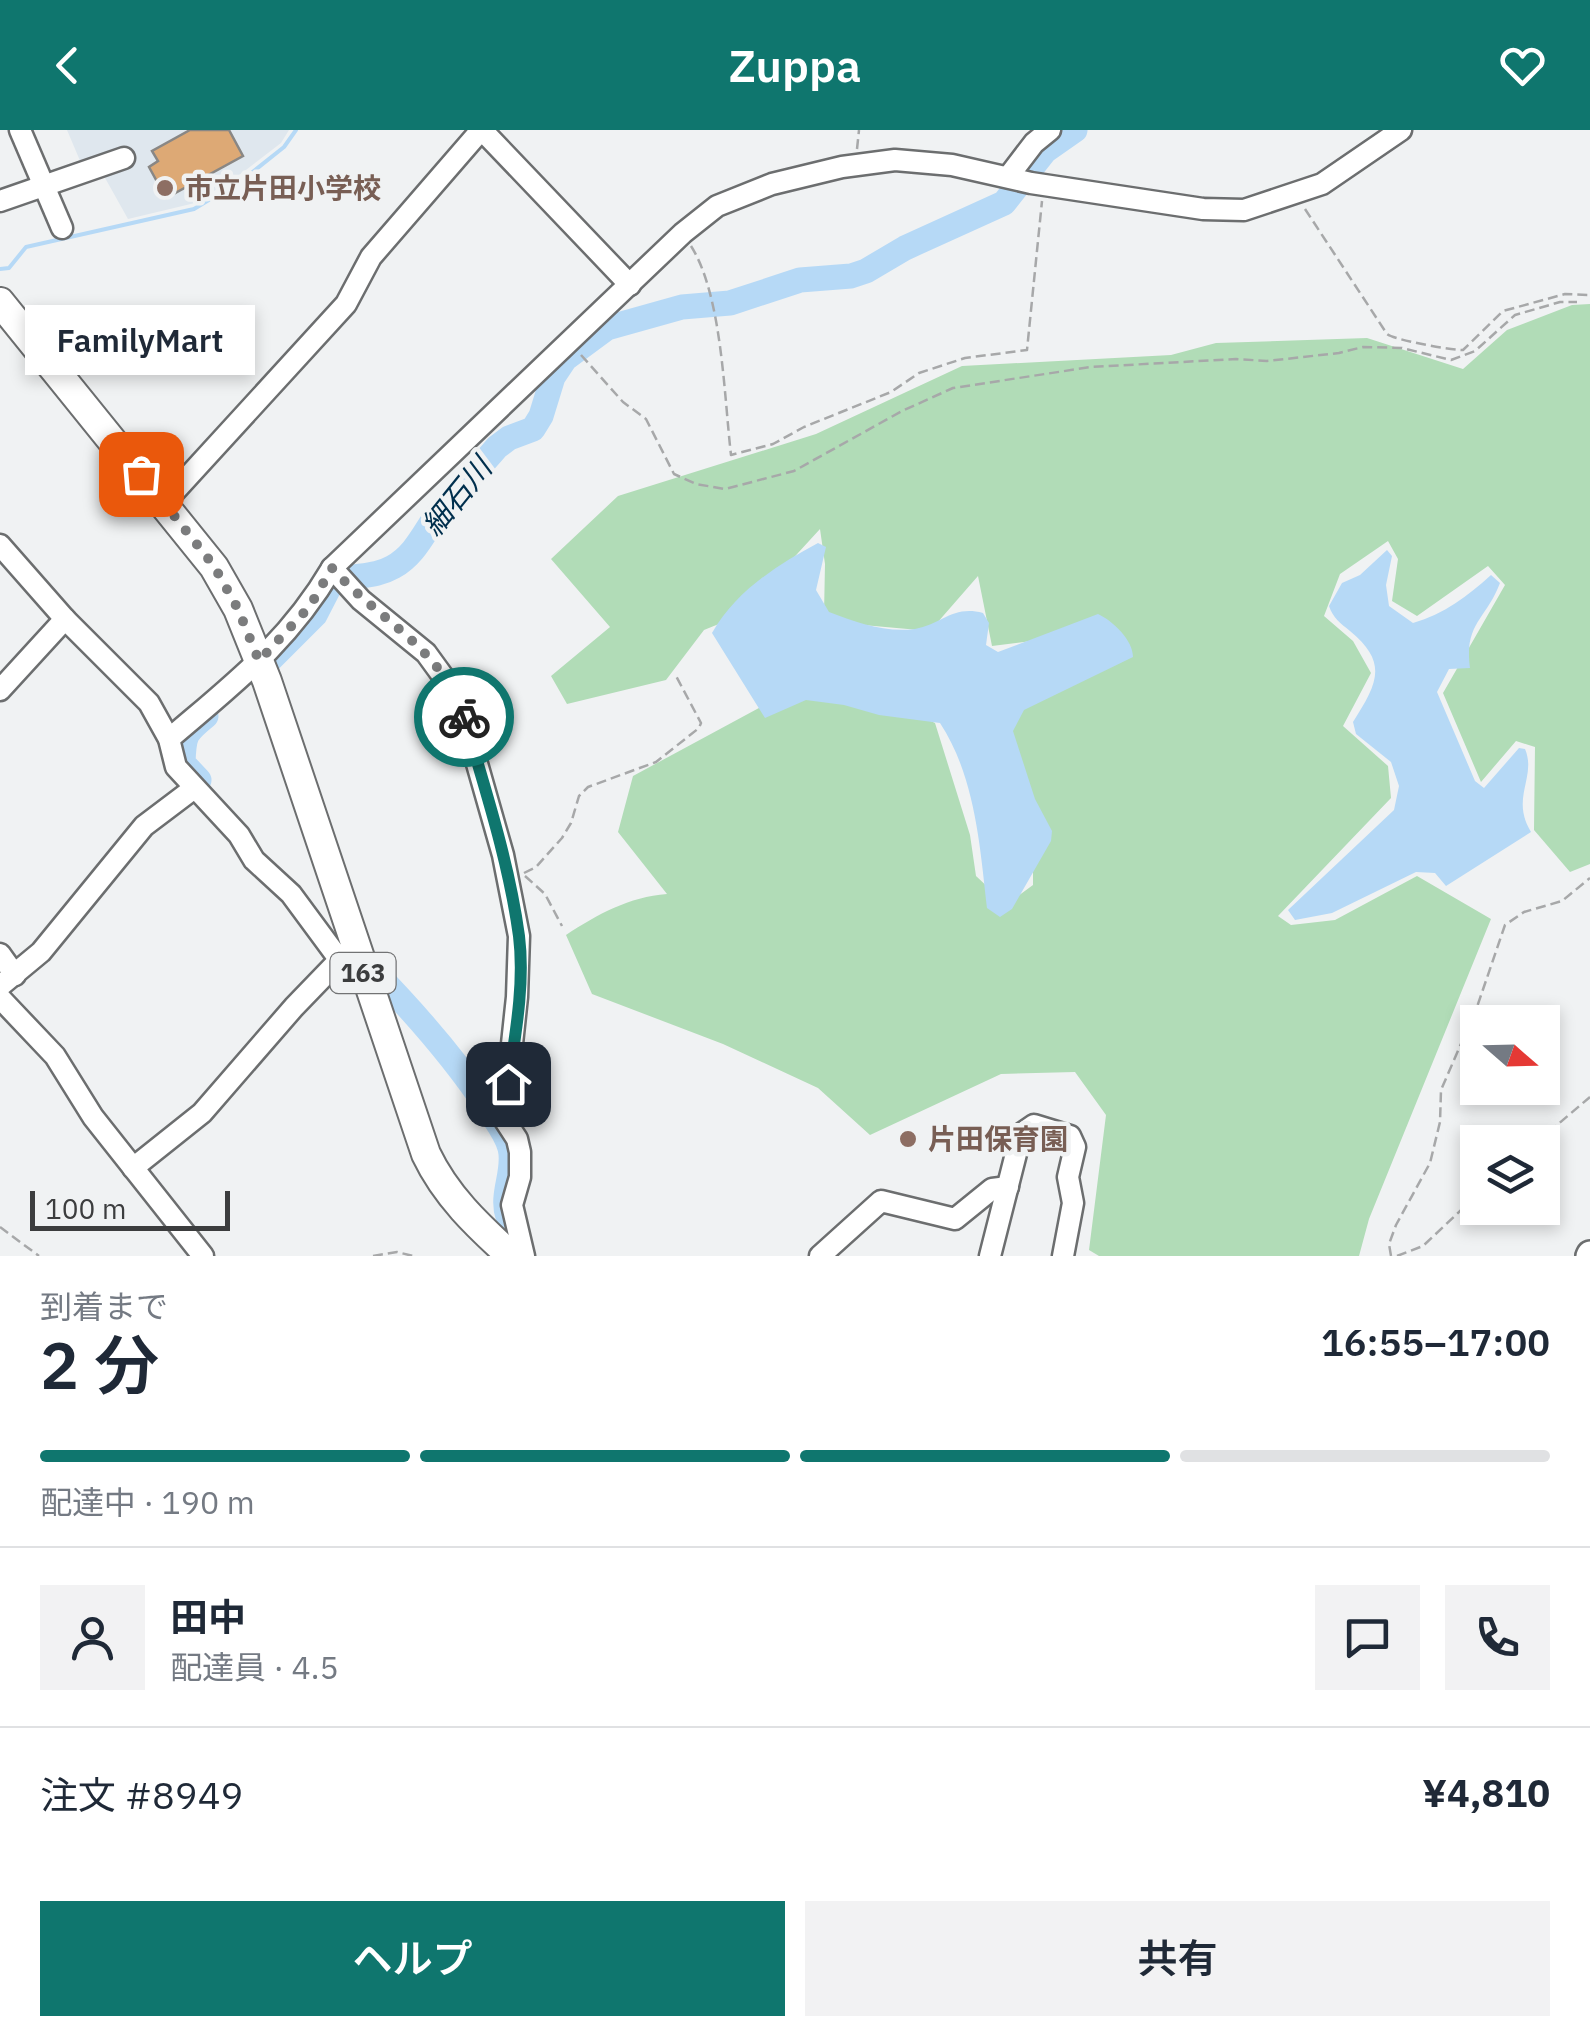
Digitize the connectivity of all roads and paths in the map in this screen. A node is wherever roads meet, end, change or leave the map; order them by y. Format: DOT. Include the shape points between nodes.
graph roads {
  1 [pos="20,130"];
  2 [pos="482,130"];
  3 [pos="1050,130"];
  4 [pos="1402,130"];
  5 [pos="124,158"];
  6 [pos="1024,181"];
  7 [pos="44,186"];
  8 [pos="1296,195"];
  9 [pos="0,201"];
  10 [pos="62,228"];
  11 [pos="683,233"];
  12 [pos="630,285"];
  13 [pos="1590,295"];
  14 [pos="0,302"];
  15 [pos="1578,302"];
  16 [pos="569,343"];
  17 [pos="164,503"];
  18 [pos="0,544"];
  19 [pos="338,575"];
  20 [pos="65,619"];
  21 [pos="263,671"];
  22 [pos="676,676"];
  23 [pos="0,690"];
  24 [pos="168,740"];
  25 [pos="193,789"];
  26 [pos="1590,878"];
  27 [pos="562,926"];
  28 [pos="346,952"];
  29 [pos="0,954"];
  30 [pos="8,980"];
  31 [pos="0,998"];
  32 [pos="1590,1097"];
  33 [pos="1556,1125"];
  34 [pos="133,1168"];
  35 [pos="1008,1188"];
  36 [pos="1460,1210"];
  37 [pos="0,1227"];
  38 [pos="504,1250"];
  39 [pos="38,1256"];
  40 [pos="202,1256"];
  41 [pos="373,1256"];
  42 [pos="413,1256"];
  43 [pos="524,1256"];
  44 [pos="820,1256"];
  45 [pos="990,1256"];
  46 [pos="1063,1256"];
  47 [pos="1391,1256"];
  48 [pos="1398,1256"];
  1 -- 7 [label="street"];
  2 -- 12 [label="street"];
  2 -- 17 [label="street" via="370,256 346,304"];
  3 -- 6 [label="street" via="1034,143"];
  4 -- 8 [label="street"];
  5 -- 7 [label="street"];
  6 -- 8 [label="street" via="1224,212"];
  6 -- 11 [label="street" via="916,160 842,168 739,196"];
  6 -- 11 [label="path" via="1027,350 965,358 920,373 773,444 731,455 713,297"];
  7 -- 9 [label="street"];
  7 -- 10 [label="street"];
  8 -- 13 [label="path" via="1396,341 1463,350 1503,311 1565,294"];
  11 -- 12 [label="street"];
  12 -- 16 [label="street"];
  14 -- 17 [label="highway, 163"];
  15 -- 16 [label="path" via="1515,314 1475,351 1451,360 1364,346 1266,361 1076,369 954,388 794,470 725,489 674,474 646,420"];
  16 -- 19 [label="street"];
  17 -- 21 [label="highway, 163" via="214,566"];
  18 -- 20 [label="street"];
  19 -- 21 [label="street"];
  19 -- 43 [label="street" via="408,636 454,688 504,856 520,952 504,1120 522,1163 512,1205"];
  20 -- 23 [label="street"];
  20 -- 24 [label="street" via="149,703"];
  21 -- 24 [label="street"];
  21 -- 28 [label="highway, 163"];
  22 -- 27 [label="path" via="699,728 656,762 588,786 562,838 536,868 521,873 545,894"];
  24 -- 25 [label="street" via="176,767"];
  25 -- 28 [label="street"];
  25 -- 30 [label="street" via="144,826 52,939"];
  26 -- 47 [label="path" via="1562,901 1524,912 1506,926 1441,1090 1430,1163 1396,1225"];
  28 -- 34 [label="street" via="202,1114"];
  28 -- 38 [label="highway, 163" via="438,1181"];
  29 -- 30 [label="street"];
  31 -- 34 [label="street" via="55,1056"];
  32 -- 33 [label="path"];
  34 -- 40 [label="street"];
  35 -- 44 [label="street" via="992,1189 955,1219 881,1201"];
  35 -- 45 [label="street"];
  35 -- 46 [label="street" via="1021,1134 1034,1125 1070,1136 1073,1203"];
  36 -- 48 [label="path" via="1424,1246"];
  37 -- 39 [label="path"];
  41 -- 42 [label="path"];
}
